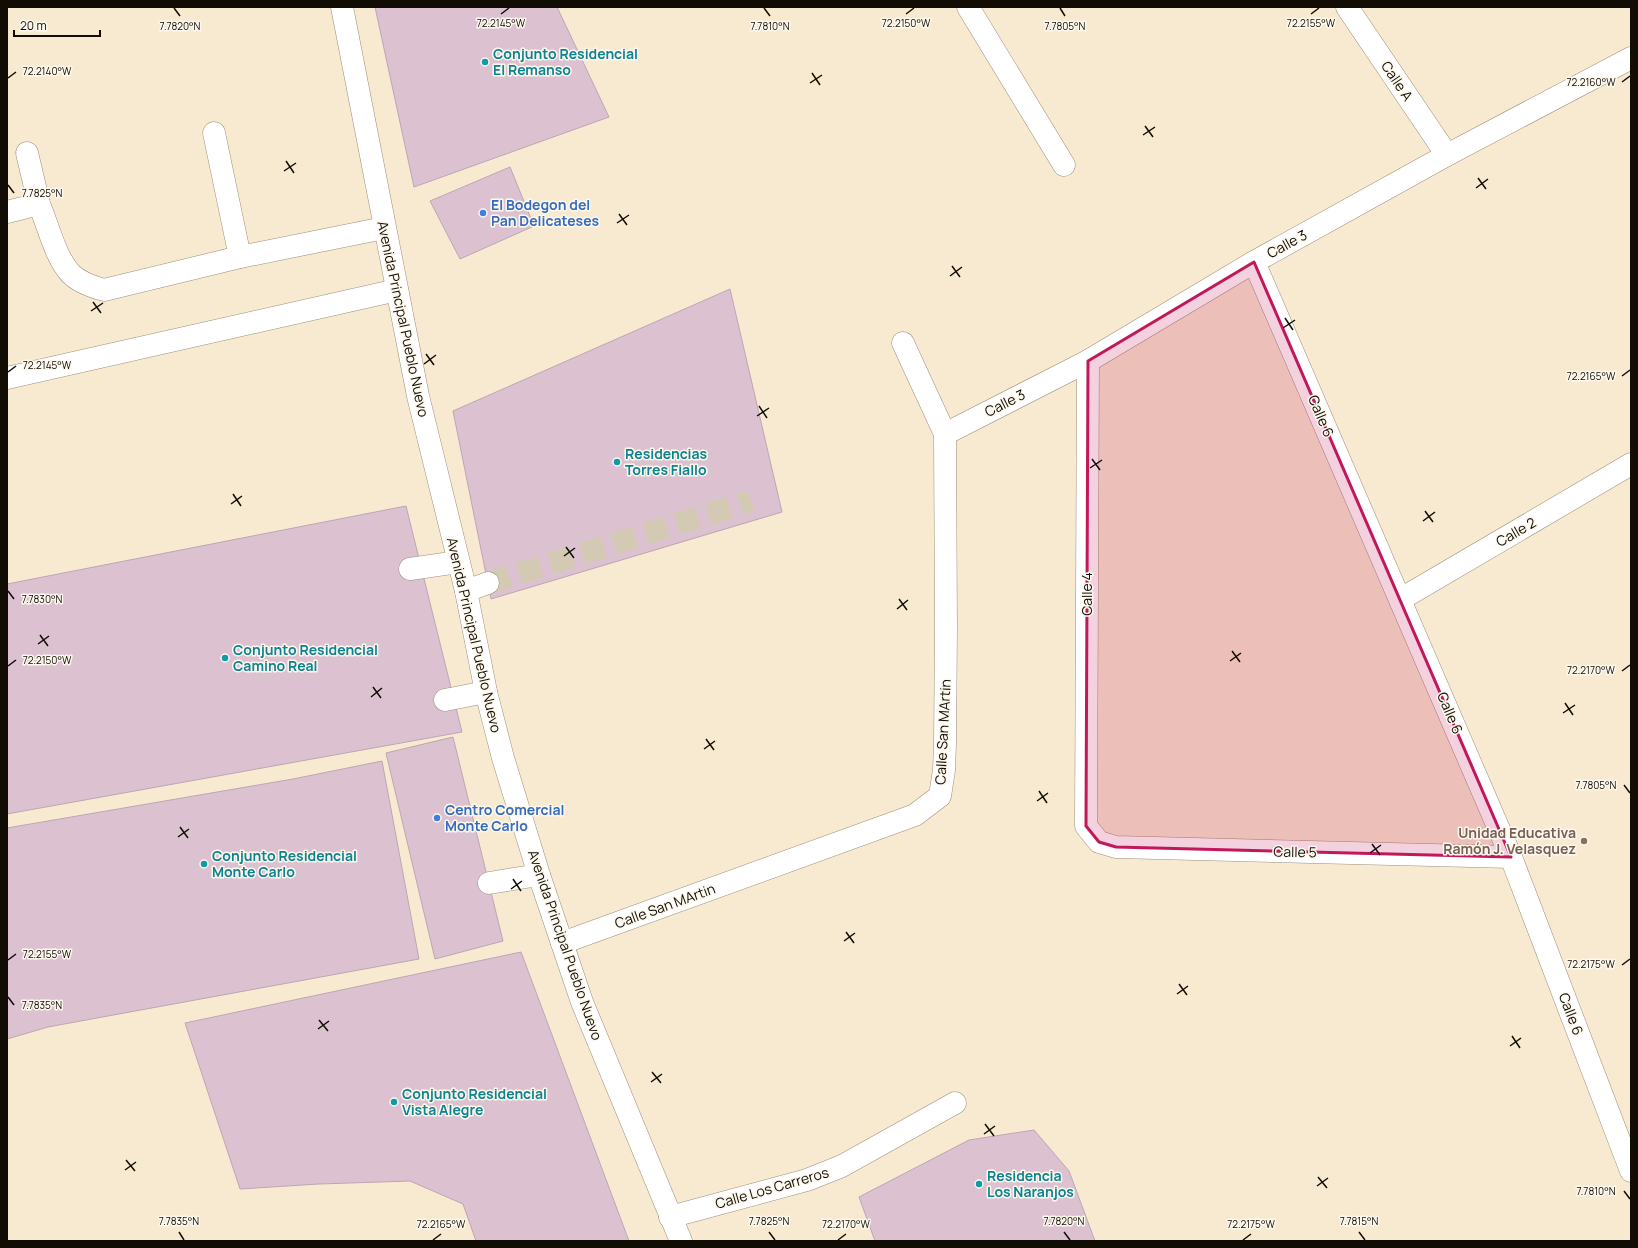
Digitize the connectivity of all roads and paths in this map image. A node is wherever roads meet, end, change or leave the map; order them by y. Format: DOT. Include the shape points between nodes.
graph roads {
  1 [pos="342,7"];
  2 [pos="968,7"];
  3 [pos="1347,7"];
  4 [pos="1631,58"];
  5 [pos="214,133"];
  6 [pos="27,153"];
  7 [pos="1447,155"];
  8 [pos="1064,165"];
  9 [pos="39,204"];
  10 [pos="7,212"];
  11 [pos="384,228"];
  12 [pos="240,257"];
  13 [pos="1254,262"];
  14 [pos="397,290"];
  15 [pos="903,344"];
  16 [pos="1088,361"];
  17 [pos="7,378"];
  18 [pos="945,434"];
  19 [pos="1631,464"];
  20 [pos="458,562"];
  21 [pos="410,569"];
  22 [pos="488,583"];
  23 [pos="466,591"];
  24 [pos="1401,599"];
  25 [pos="486,692"];
  26 [pos="445,700"];
  27 [pos="1086,826"];
  28 [pos="1511,857"];
  29 [pos="539,875"];
  30 [pos="489,883"];
  31 [pos="562,943"];
  32 [pos="955,1103"];
  33 [pos="1631,1171"];
  34 [pos="670,1217"];
  35 [pos="681,1241"];
  1 -- 11 [label="street, Avenida Principal Pueblo Nuevo"];
  2 -- 8 [label="street"];
  3 -- 7 [label="street, Calle A"];
  4 -- 7 [label="street, Calle 3"];
  5 -- 12 [label="street"];
  6 -- 9 [label="street"];
  7 -- 13 [label="street, Calle 3"];
  9 -- 10 [label="street"];
  9 -- 12 [label="street" via="61,261 72,275 87,285 104,290"];
  11 -- 12 [label="street"];
  11 -- 14 [label="street, Avenida Principal Pueblo Nuevo"];
  13 -- 16 [label="street, Calle 3"];
  13 -- 24 [label="street, Calle 6"];
  14 -- 17 [label="street"];
  14 -- 20 [label="street, Avenida Principal Pueblo Nuevo" via="418,396"];
  15 -- 18 [label="street, Calle San MArtin"];
  16 -- 18 [label="street, Calle 3"];
  16 -- 27 [label="street, Calle 4"];
  18 -- 31 [label="street, Calle San MArtin" via="945,743 940,796 915,814"];
  19 -- 24 [label="street, Calle 2"];
  20 -- 21 [label="street"];
  20 -- 23 [label="street, Avenida Principal Pueblo Nuevo"];
  22 -- 23 [label="street"];
  23 -- 25 [label="street, Avenida Principal Pueblo Nuevo"];
  24 -- 28 [label="street, Calle 6"];
  25 -- 26 [label="street"];
  25 -- 29 [label="street, Avenida Principal Pueblo Nuevo" via="502,758"];
  27 -- 28 [label="street, Calle 5" via="1099,842 1116,847"];
  28 -- 33 [label="street, Calle 6"];
  29 -- 30 [label="street"];
  29 -- 31 [label="street, Avenida Principal Pueblo Nuevo"];
  31 -- 34 [label="street, Avenida Principal Pueblo Nuevo" via="582,1002"];
  32 -- 34 [label="street, Calle Los Carreros" via="842,1166 807,1180"];
  34 -- 35 [label="street, Avenida Principal Pueblo Nuevo"];
}
